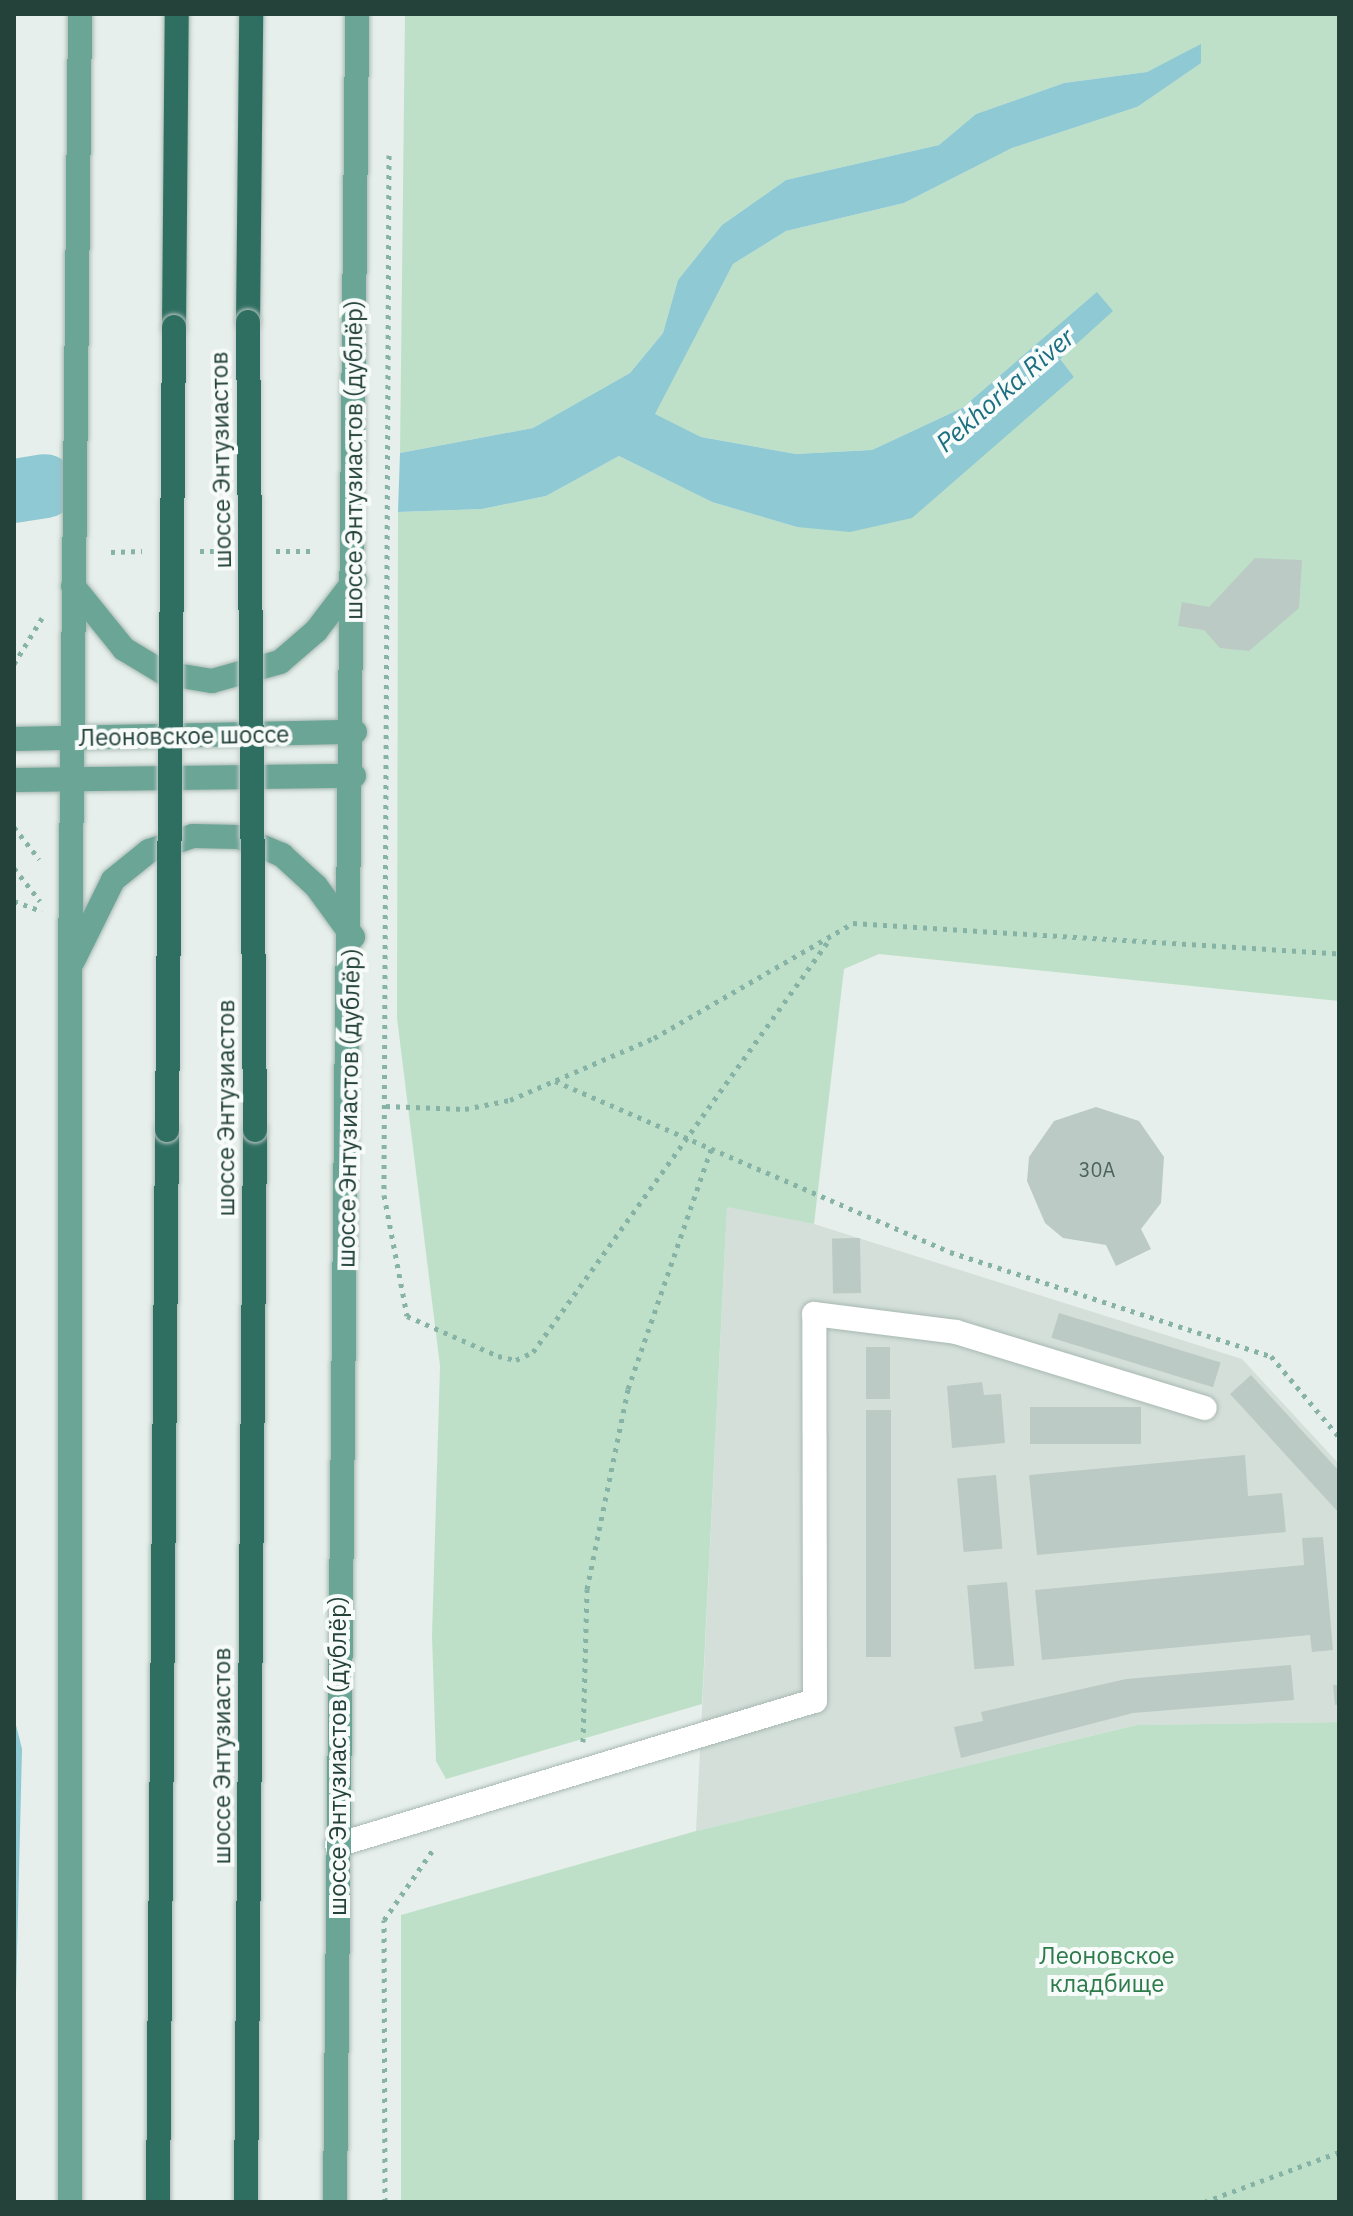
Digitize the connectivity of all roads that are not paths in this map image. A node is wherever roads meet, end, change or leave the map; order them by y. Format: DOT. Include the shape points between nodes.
graph roads {
  1 [pos="80,14"];
  2 [pos="177,14"];
  3 [pos="251,14"];
  4 [pos="357,14"];
  5 [pos="355,580"];
  6 [pos="73,586"];
  7 [pos="355,732"];
  8 [pos="14,739"];
  9 [pos="72,739"];
  10 [pos="354,776"];
  11 [pos="71,779"];
  12 [pos="14,780"];
  13 [pos="353,937"];
  14 [pos="70,968"];
  15 [pos="1205,1408"];
  16 [pos="337,1845"];
  17 [pos="70,2202"];
  18 [pos="158,2202"];
  19 [pos="246,2202"];
  20 [pos="335,2202"];
  1 -- 6 [label="main road"];
  2 -- 18 [label="highway, шоссе Энтузиастов, bridge"];
  3 -- 19 [label="highway, шоссе Энтузиастов, bridge" via="248,322 255,1130"];
  4 -- 5 [label="main road, шоссе Энтузиастов (дублёр)"];
  5 -- 6 [label="main road" via="300,648 259,673 212,681 143,663 107,632"];
  5 -- 7 [label="main road, шоссе Энтузиастов (дублёр)"];
  6 -- 9 [label="main road"];
  7 -- 9 [label="main road, Леоновское шоссе"];
  7 -- 10 [label="main road, шоссе Энтузиастов (дублёр)"];
  8 -- 9 [label="main road, Леоновское шоссе"];
  9 -- 11 [label="main road"];
  10 -- 11 [label="main road, Леоновское шоссе"];
  10 -- 13 [label="main road, шоссе Энтузиастов (дублёр)"];
  11 -- 12 [label="main road, Леоновское шоссе"];
  11 -- 14 [label="main road"];
  13 -- 14 [label="main road" via="316,886 282,855 239,837 193,836 149,851 113,880"];
  13 -- 16 [label="main road, шоссе Энтузиастов (дублёр)"];
  14 -- 17 [label="main road"];
  15 -- 16 [label="lane" via="956,1332 814,1314 815,1701"];
  16 -- 20 [label="main road, шоссе Энтузиастов (дублёр)"];
}
